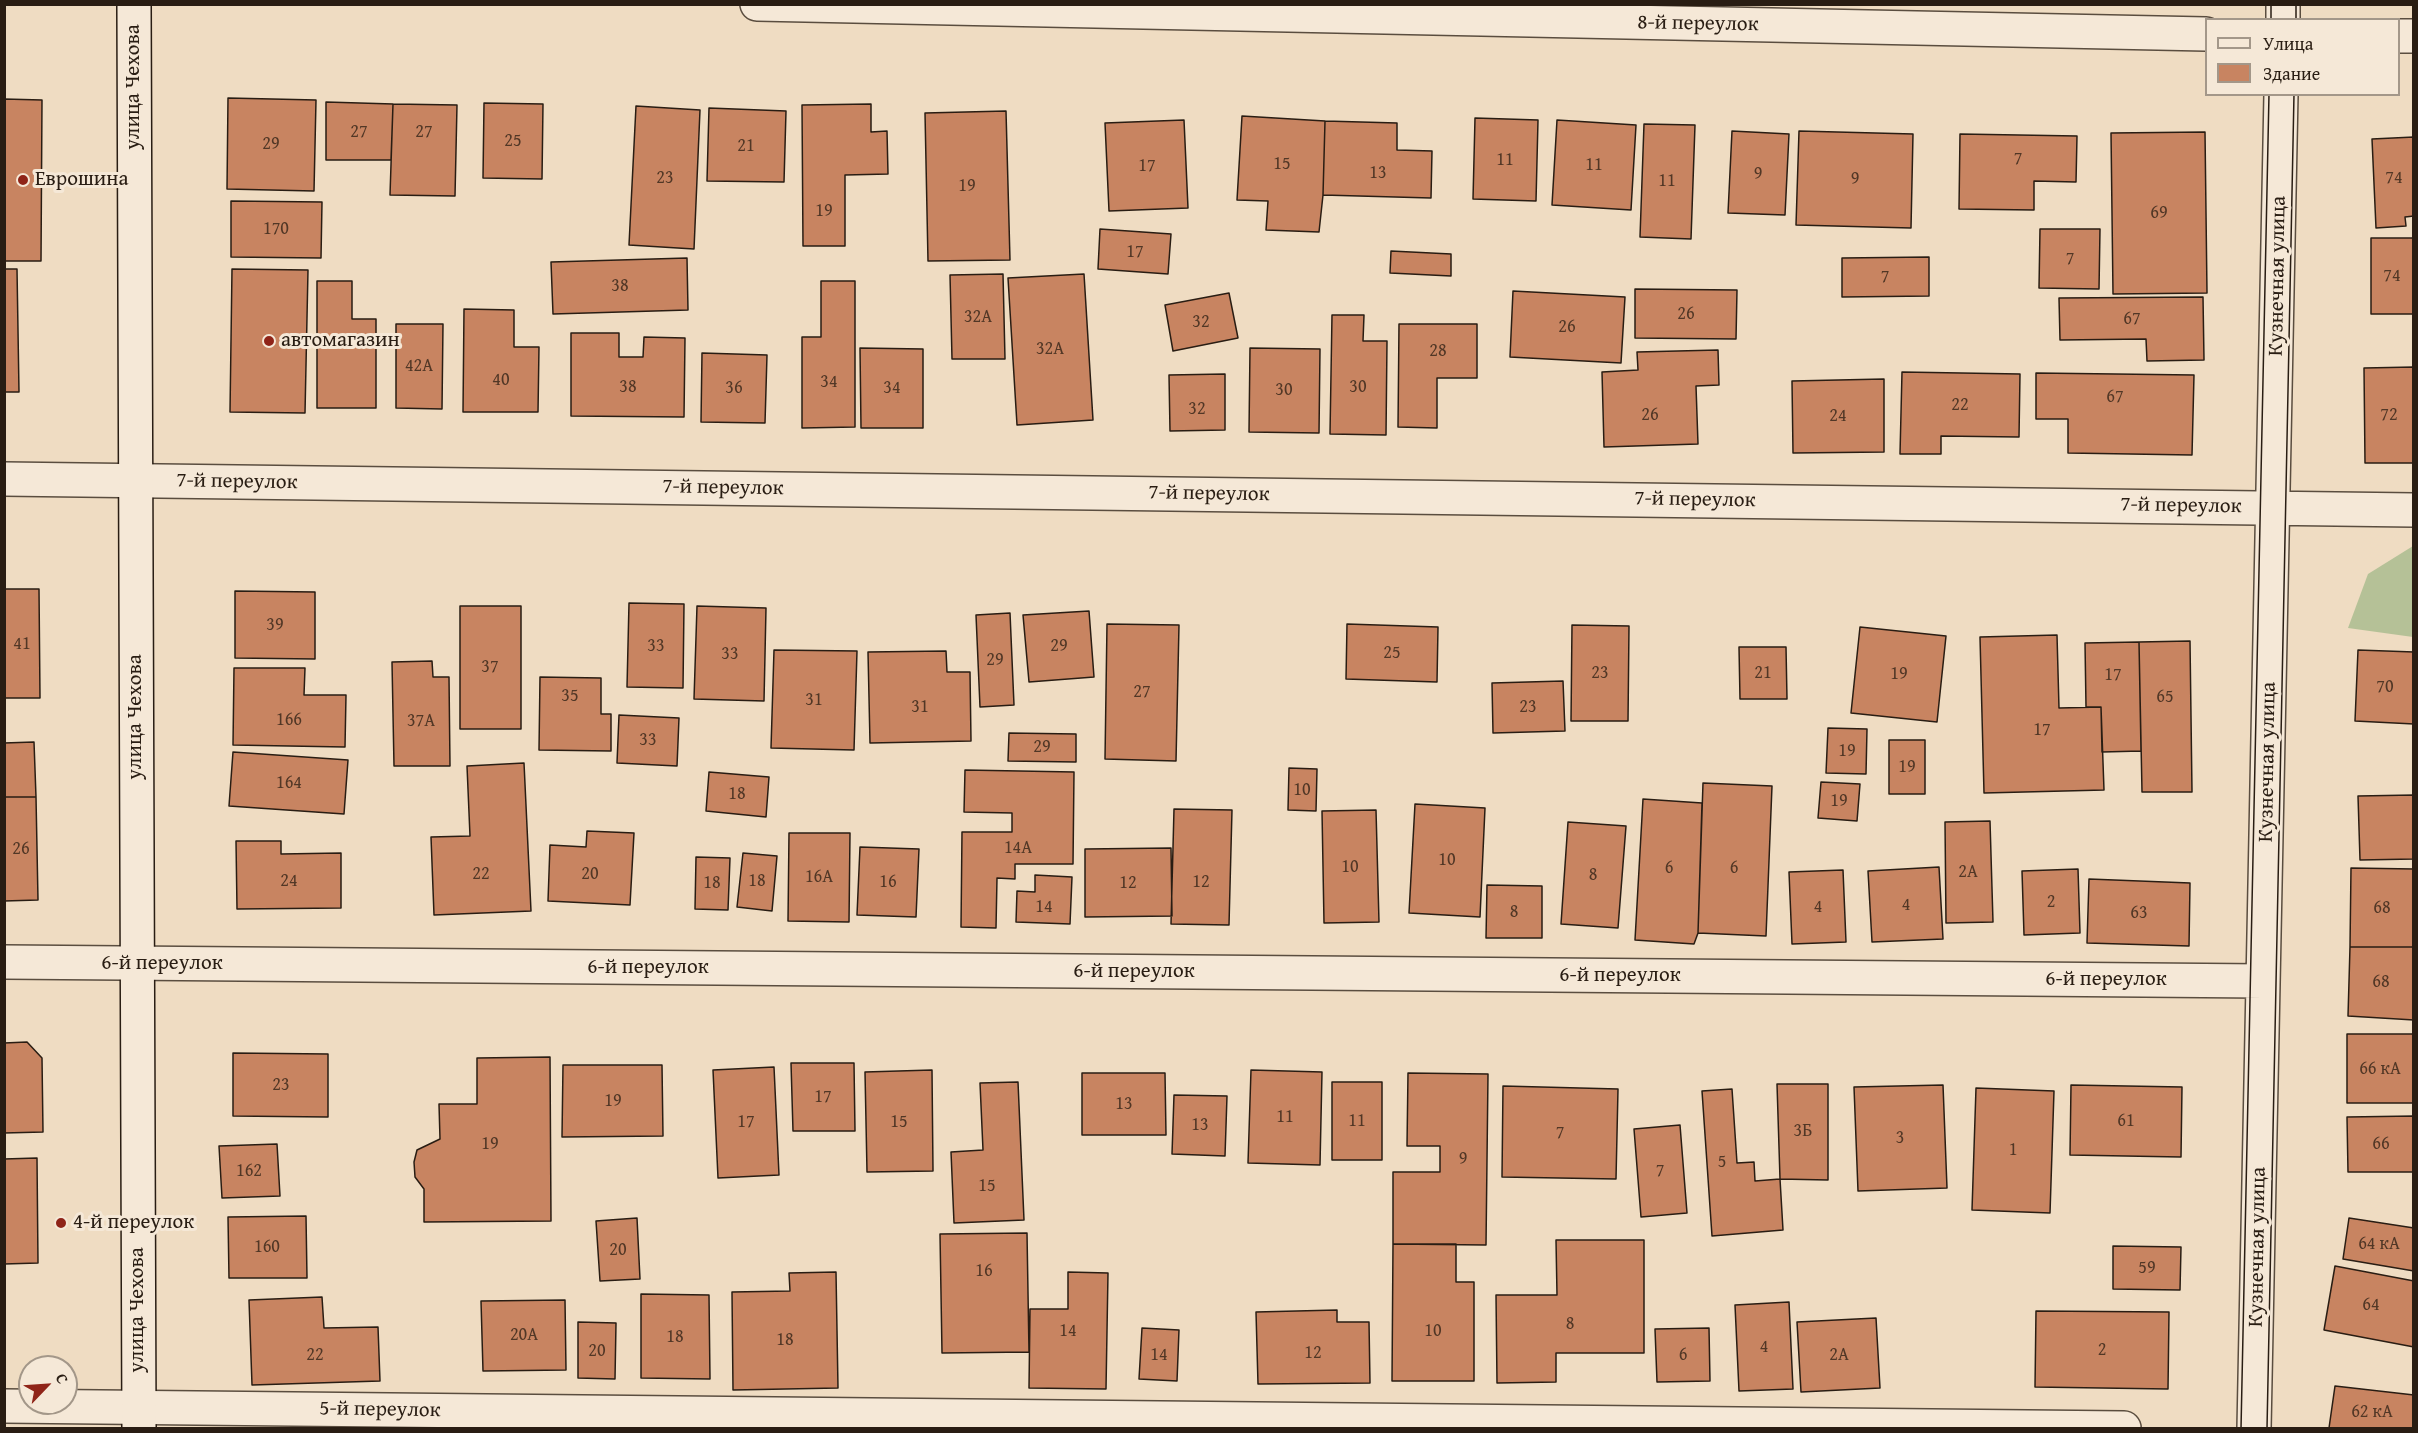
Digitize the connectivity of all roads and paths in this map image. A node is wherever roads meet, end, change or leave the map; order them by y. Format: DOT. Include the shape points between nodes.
graph roads {
  1 [pos="134,4"];
  2 [pos="758,4"];
  3 [pos="2205,34"];
  4 [pos="2281,96"];
  5 [pos="4,479"];
  6 [pos="135,481"];
  7 [pos="2274,507"];
  8 [pos="2414,510"];
  9 [pos="4,962"];
  10 [pos="137,963"];
  11 [pos="2264,981"];
  12 [pos="4,1406"];
  13 [pos="139,1418"];
  14 [pos="2124,1428"];
  15 [pos="2254,1428"];
  1 -- 6 [label="street, улица Чехова"];
  2 -- 3 [label="street, 8-й переулок"];
  4 -- 7 [label="street, Кузнечная улица"];
  5 -- 6 [label="street, 7-й переулок"];
  6 -- 7 [label="street, 7-й переулок"];
  6 -- 10 [label="street, улица Чехова"];
  7 -- 8 [label="street, 7-й переулок"];
  7 -- 11 [label="street, Кузнечная улица"];
  9 -- 10 [label="street, 6-й переулок"];
  10 -- 11 [label="street, 6-й переулок"];
  10 -- 13 [label="street, улица Чехова"];
  11 -- 15 [label="street, Кузнечная улица"];
  12 -- 13 [label="street, 5-й переулок"];
  13 -- 14 [label="street, 5-й переулок"];
}
